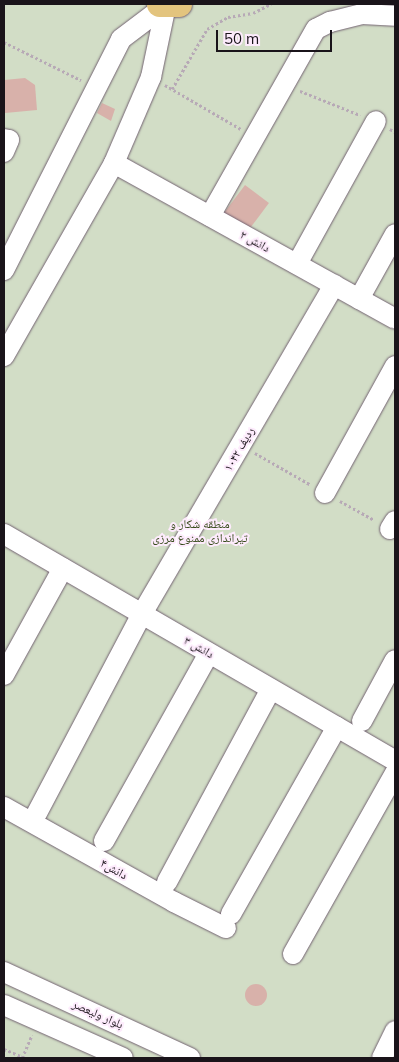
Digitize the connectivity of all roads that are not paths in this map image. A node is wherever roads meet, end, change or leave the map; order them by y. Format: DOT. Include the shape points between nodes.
graph roads {
  1 [pos="168,4"];
  2 [pos="395,16"];
  3 [pos="376,121"];
  4 [pos="4,138"];
  5 [pos="4,152"];
  6 [pos="114,163"];
  7 [pos="210,216"];
  8 [pos="395,234"];
  9 [pos="297,264"];
  10 [pos="4,270"];
  11 [pos="334,285"];
  12 [pos="359,299"];
  13 [pos="395,319"];
  14 [pos="4,356"];
  15 [pos="395,366"];
  16 [pos="325,493"];
  17 [pos="4,534"];
  18 [pos="63,568"];
  19 [pos="143,612"];
  20 [pos="209,653"];
  21 [pos="395,660"];
  22 [pos="4,675"];
  23 [pos="271,689"];
  24 [pos="362,721"];
  25 [pos="337,727"];
  26 [pos="395,761"];
  27 [pos="395,773"];
  28 [pos="4,807"];
  29 [pos="37,813"];
  30 [pos="104,841"];
  31 [pos="167,882"];
  32 [pos="293,954"];
  33 [pos="4,972"];
  34 [pos="4,1005"];
  35 [pos="395,1031"];
  36 [pos="123,1058"];
  37 [pos="190,1058"];
  38 [pos="382,1058"];
  1 -- 6 [label="street" via="151,77"];
  1 -- 10 [label="street" via="121,39"];
  2 -- 7 [label="street" via="362,14 316,29"];
  3 -- 9 [label="street"];
  4 -- 5 [label="street" via="9,140"];
  6 -- 7 [label="street, دانش ۲"];
  6 -- 14 [label="street"];
  7 -- 9 [label="street, دانش ۲"];
  8 -- 12 [label="street"];
  9 -- 11 [label="street, دانش ۲"];
  11 -- 12 [label="street, دانش ۲"];
  11 -- 19 [label="street, ردیف ۱۰۴۲"];
  12 -- 13 [label="street, دانش ۲"];
  15 -- 16 [label="street"];
  17 -- 18 [label="street, دانش ۳"];
  18 -- 19 [label="street, دانش ۳"];
  18 -- 22 [label="street"];
  19 -- 20 [label="street, دانش ۳"];
  19 -- 29 [label="street, ردیف ۱۰۴۲"];
  20 -- 23 [label="street, دانش ۳"];
  20 -- 30 [label="street"];
  21 -- 24 [label="street"];
  23 -- 25 [label="street, دانش ۳"];
  23 -- 31 [label="street"];
  25 -- 26 [label="street, دانش ۳"];
  25 -- 28 [label="street, دانش۴" via="229,921 174,902"];
  27 -- 32 [label="street"];
  33 -- 37 [label="street, بلوار ولیعصر"];
  34 -- 36 [label="street"];
  35 -- 38 [label="street"];
}
